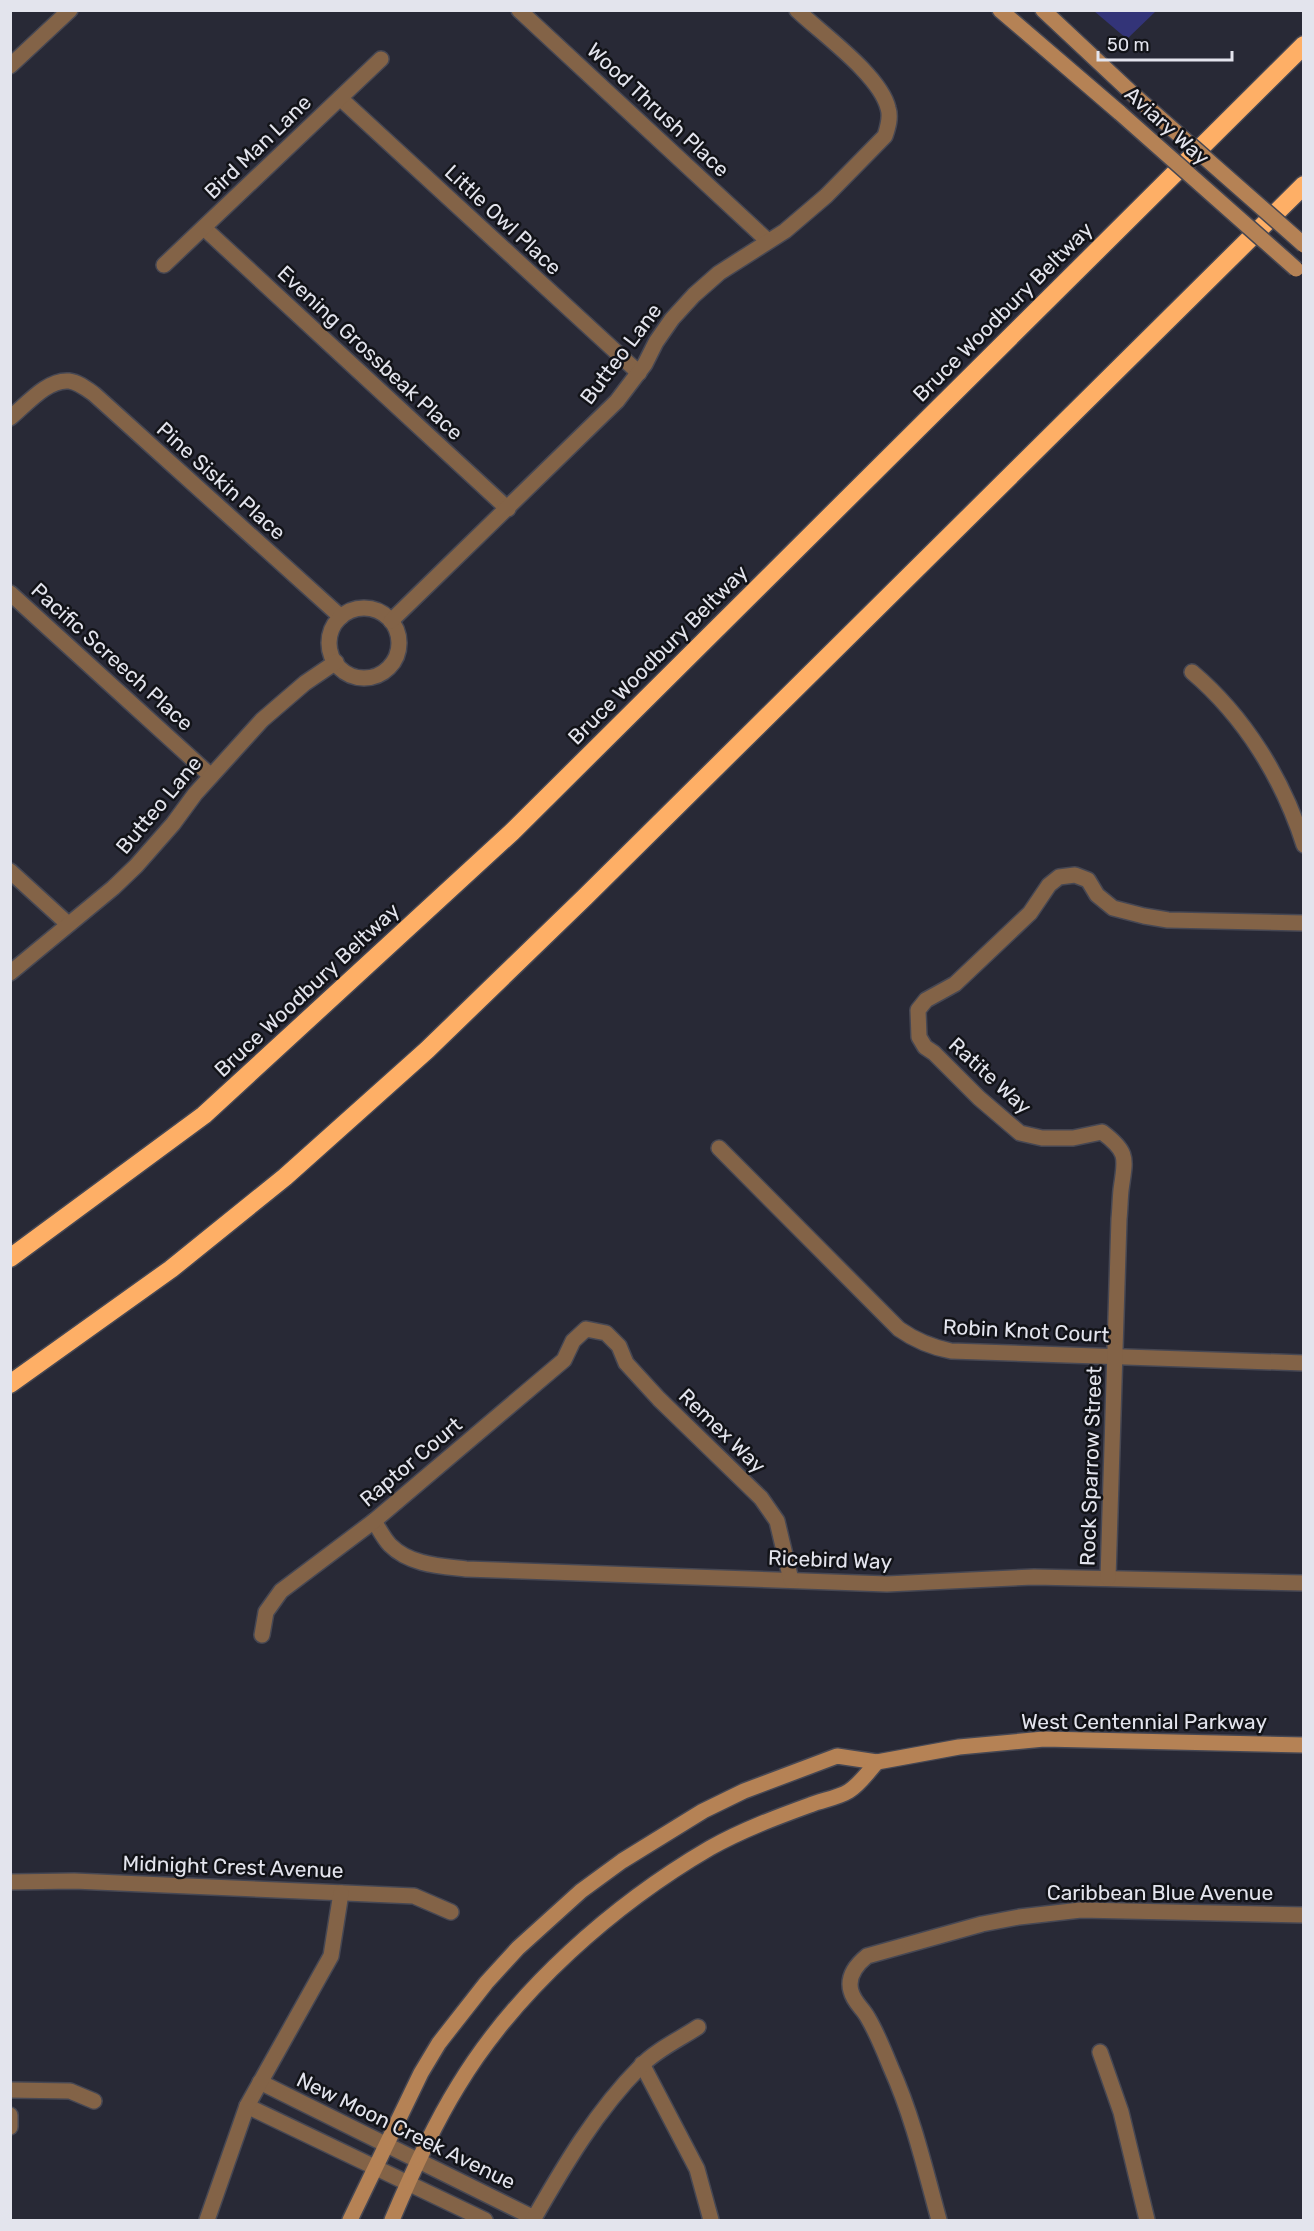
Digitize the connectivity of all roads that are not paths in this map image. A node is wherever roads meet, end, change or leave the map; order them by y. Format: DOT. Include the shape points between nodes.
graph roads {
  1 [pos="70,10"];
  2 [pos="519,10"];
  3 [pos="797,10"];
  4 [pos="1000,10"];
  5 [pos="1043,10"];
  6 [pos="1304,45"];
  7 [pos="381,59"];
  8 [pos="10,66"];
  9 [pos="339,98"];
  10 [pos="1304,185"];
  11 [pos="204,228"];
  12 [pos="768,241"];
  13 [pos="1304,245"];
  14 [pos="164,265"];
  15 [pos="1300,273"];
  16 [pos="639,372"];
  17 [pos="10,418"];
  18 [pos="508,509"];
  19 [pos="10,593"];
  20 [pos="341,617"];
  21 [pos="392,621"];
  22 [pos="336,662"];
  23 [pos="1192,672"];
  24 [pos="211,776"];
  25 [pos="1304,845"];
  26 [pos="10,871"];
  27 [pos="1304,923"];
  28 [pos="68,924"];
  29 [pos="10,973"];
  30 [pos="1116,1142"];
  31 [pos="719,1148"];
  32 [pos="10,1258"];
  33 [pos="596,1331"];
  34 [pos="1116,1357"];
  35 [pos="1304,1363"];
  36 [pos="10,1384"];
  37 [pos="374,1521"];
  38 [pos="1108,1578"];
  39 [pos="791,1580"];
  40 [pos="1304,1583"];
  41 [pos="262,1635"];
  42 [pos="1304,1745"];
  43 [pos="878,1762"];
  44 [pos="10,1882"];
  45 [pos="341,1893"];
  46 [pos="451,1912"];
  47 [pos="1304,1915"];
  48 [pos="698,2026"];
  49 [pos="1100,2052"];
  50 [pos="642,2064"];
  51 [pos="260,2082"];
  52 [pos="10,2090"];
  53 [pos="93,2100"];
  54 [pos="247,2106"];
  55 [pos="10,2115"];
  56 [pos="10,2127"];
  57 [pos="385,2145"];
  58 [pos="419,2161"];
  59 [pos="375,2167"];
  60 [pos="408,2183"];
  61 [pos="533,2219"];
  62 [pos="207,2220"];
  63 [pos="350,2220"];
  64 [pos="392,2220"];
  65 [pos="485,2220"];
  66 [pos="711,2220"];
  67 [pos="939,2220"];
  68 [pos="1148,2220"];
  1 -- 8 [label="street"];
  2 -- 12 [label="street, Wood Thrush Place"];
  3 -- 12 [label="street, Butteo Lane" via="871,78 883,94 889,124 885,135 826,196"];
  4 -- 15 [label="main road, Aviary Way, bridge"];
  5 -- 13 [label="main road, Aviary Way, bridge"];
  6 -- 32 [label="highway, Bruce Woodbury Beltway" via="512,832 204,1115"];
  7 -- 9 [label="street, Bird Man Lane"];
  9 -- 11 [label="street, Bird Man Lane"];
  9 -- 16 [label="street, Little Owl Place"];
  10 -- 36 [label="highway" via="427,1050 285,1176 180,1262"];
  11 -- 14 [label="street, Bird Man Lane"];
  11 -- 18 [label="street, Evening Grossbeak Place"];
  12 -- 16 [label="street, Butteo Lane" via="719,273 694,295 672,319"];
  16 -- 18 [label="street, Butteo Lane" via="617,401"];
  17 -- 20 [label="street, Pine Siskin Place" via="49,386 70,381 94,394"];
  18 -- 21 [label="street, Butteo Lane"];
  19 -- 24 [label="street, Pacific Screech Place"];
  20 -- 21 [label="street" via="353,610 370,608"];
  20 -- 22 [label="street" via="330,639"];
  21 -- 22 [label="street" via="399,646 387,669 359,677"];
  22 -- 24 [label="street, Butteo Lane" via="283,700"];
  23 -- 25 [label="street" via="1238,717 1260,751"];
  24 -- 28 [label="street, Butteo Lane" via="136,866"];
  26 -- 28 [label="street"];
  27 -- 30 [label="street, Ratite Way" via="1144,916 1113,908 1097,895 1088,880 1075,875 1059,877 1030,913 955,984 926,1000 918,1010 919,1037 925,1047 1020,1133 1074,1138 1102,1132"];
  28 -- 29 [label="street, Butteo Lane"];
  30 -- 34 [label="street, Rock Sparrow Street" via="1125,1170 1119,1219"];
  31 -- 34 [label="street, Robin Knot Court" via="914,1340 951,1351"];
  33 -- 37 [label="street, Raptor Court" via="586,1329 573,1341 564,1360"];
  33 -- 39 [label="street, Remex Way" via="606,1333 619,1346 626,1363 659,1399 761,1498 777,1521"];
  34 -- 35 [label="street, Robin Knot Court"];
  34 -- 38 [label="street, Rock Sparrow Street"];
  37 -- 39 [label="street, Ricebird Way" via="402,1556 429,1565"];
  37 -- 41 [label="street, Raptor Court" via="281,1592 266,1612"];
  38 -- 39 [label="street, Ricebird Way" via="1034,1577 887,1584"];
  38 -- 40 [label="street, Ricebird Way"];
  42 -- 43 [label="main road, West Centennial Parkway" via="1044,1739 959,1747"];
  43 -- 57 [label="main road, West Centennial Parkway" via="837,1756 744,1791 693,1817 581,1891 518,1948 461,2013 421,2073"];
  43 -- 58 [label="main road" via="849,1791 752,1827 712,1847 633,1900 571,1952 539,1982 488,2043 459,2085"];
  44 -- 45 [label="street, Midnight Crest Avenue" via="74,1881"];
  45 -- 46 [label="street, Midnight Crest Avenue" via="414,1896"];
  45 -- 51 [label="street" via="331,1956"];
  47 -- 67 [label="street, Caribbean Blue Avenue" via="1081,1910 1029,1915 867,1956 856,1964 850,1990 856,2005 867,2016 902,2092"];
  48 -- 50 [label="street"];
  49 -- 68 [label="street" via="1121,2112"];
  50 -- 61 [label="street" via="577,2144"];
  50 -- 66 [label="street" via="697,2169"];
  51 -- 54 [label="street"];
  51 -- 57 [label="street, New Moon Creek Avenue"];
  52 -- 53 [label="street" via="70,2091"];
  54 -- 59 [label="street"];
  54 -- 62 [label="street"];
  55 -- 56 [label="street"];
  57 -- 58 [label="street, New Moon Creek Avenue"];
  57 -- 59 [label="main road, West Centennial Parkway"];
  58 -- 60 [label="main road"];
  58 -- 61 [label="street, New Moon Creek Avenue"];
  59 -- 60 [label="street"];
  59 -- 63 [label="main road, West Centennial Parkway"];
  60 -- 64 [label="main road"];
  60 -- 65 [label="street"];
}
